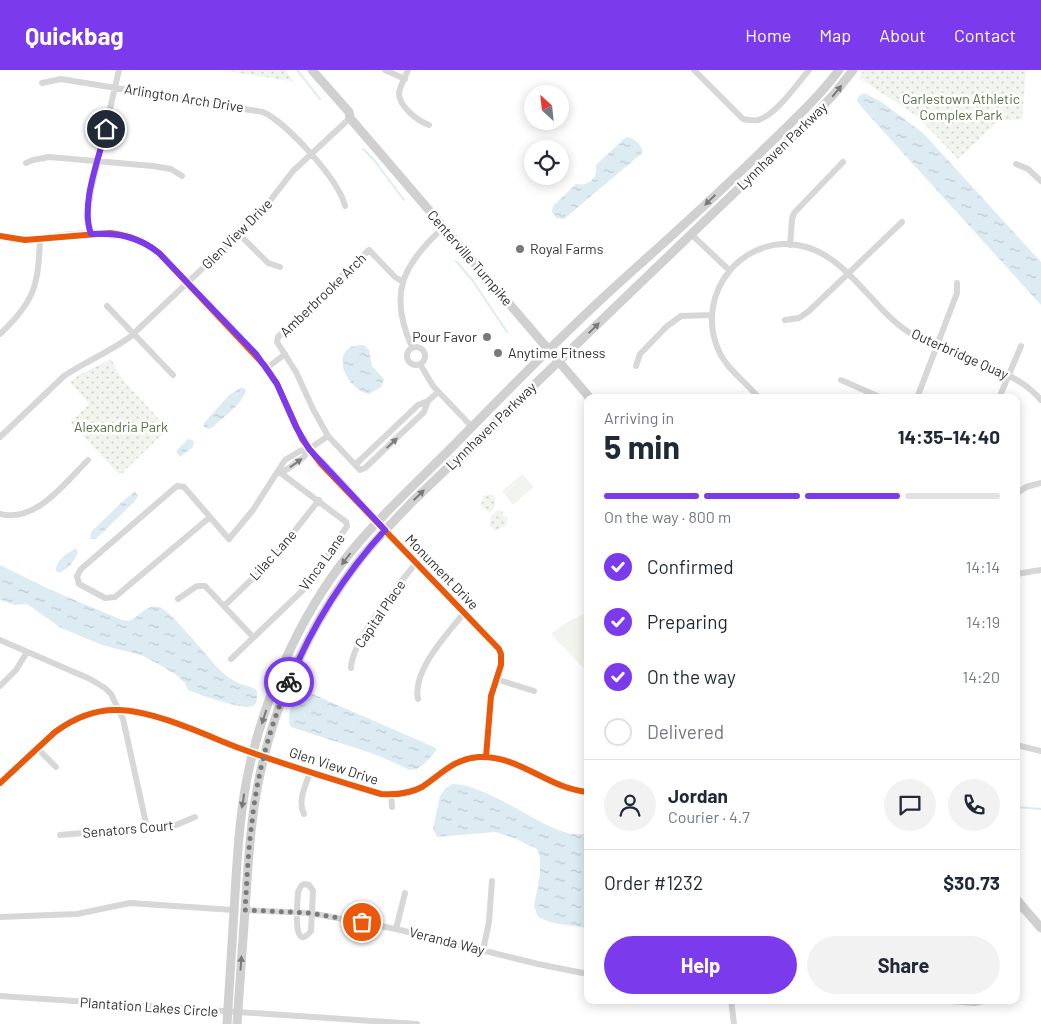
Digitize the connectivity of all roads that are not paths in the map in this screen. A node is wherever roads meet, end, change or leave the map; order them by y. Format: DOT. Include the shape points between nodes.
graph roads {
  1 [pos="119,70"];
  2 [pos="304,70"];
  3 [pos="312,70"];
  4 [pos="385,70"];
  5 [pos="408,70"];
  6 [pos="694,70"];
  7 [pos="809,70"];
  8 [pos="839,70"];
  9 [pos="853,70"];
  10 [pos="404,79"];
  11 [pos="42,83"];
  12 [pos="116,87"];
  13 [pos="350,118"];
  14 [pos="429,125"];
  15 [pos="310,154"];
  16 [pos="98,161"];
  17 [pos="843,162"];
  18 [pos="26,163"];
  19 [pos="1016,164"];
  20 [pos="182,176"];
  21 [pos="1041,181"];
  22 [pos="345,206"];
  23 [pos="902,222"];
  24 [pos="444,227"];
  25 [pos="91,234"];
  26 [pos="239,234"];
  27 [pos="691,234"];
  28 [pos="0,236"];
  29 [pos="40,239"];
  30 [pos="790,245"];
  31 [pos="280,267"];
  32 [pos="729,270"];
  33 [pos="848,274"];
  34 [pos="403,282"];
  35 [pos="188,283"];
  36 [pos="957,283"];
  37 [pos="107,306"];
  38 [pos="712,316"];
  39 [pos="785,320"];
  40 [pos="0,334"];
  41 [pos="134,334"];
  42 [pos="937,346"];
  43 [pos="1021,346"];
  44 [pos="412,347"];
  45 [pos="549,350"];
  46 [pos="285,354"];
  47 [pos="558,361"];
  48 [pos="420,364"];
  49 [pos="636,366"];
  50 [pos="267,368"];
  51 [pos="173,375"];
  52 [pos="1009,375"];
  53 [pos="841,380"];
  54 [pos="438,392"];
  55 [pos="587,394"];
  56 [pos="755,394"];
  57 [pos="873,394"];
  58 [pos="918,394"];
  59 [pos="1002,394"];
  60 [pos="1041,400"];
  61 [pos="472,427"];
  62 [pos="328,436"];
  63 [pos="0,437"];
  64 [pos="309,449"];
  65 [pos="88,460"];
  66 [pos="278,471"];
  67 [pos="1041,483"];
  68 [pos="1020,491"];
  69 [pos="319,500"];
  70 [pos="0,514"];
  71 [pos="210,516"];
  72 [pos="378,522"];
  73 [pos="385,530"];
  74 [pos="416,563"];
  75 [pos="1041,570"];
  76 [pos="1020,573"];
  77 [pos="178,599"];
  78 [pos="224,606"];
  79 [pos="464,613"];
  80 [pos="254,637"];
  81 [pos="0,640"];
  82 [pos="27,652"];
  83 [pos="231,659"];
  84 [pos="351,668"];
  85 [pos="496,679"];
  86 [pos="0,686"];
  87 [pos="534,691"];
  88 [pos="418,699"];
  89 [pos="120,710"];
  90 [pos="1020,747"];
  91 [pos="37,748"];
  92 [pos="1041,752"];
  93 [pos="253,753"];
  94 [pos="264,757"];
  95 [pos="486,757"];
  96 [pos="56,767"];
  97 [pos="310,772"];
  98 [pos="0,783"];
  99 [pos="584,791"];
  100 [pos="391,795"];
  101 [pos="392,807"];
  102 [pos="304,814"];
  103 [pos="195,817"];
  104 [pos="147,828"];
  105 [pos="60,835"];
  106 [pos="492,881"];
  107 [pos="405,892"];
  108 [pos="1020,904"];
  109 [pos="234,910"];
  110 [pos="245,910"];
  111 [pos="297,913"];
  112 [pos="312,914"];
  113 [pos="0,917"];
  114 [pos="396,928"];
  115 [pos="1041,928"];
  116 [pos="483,950"];
  117 [pos="584,973"];
  118 [pos="0,996"];
  119 [pos="732,1004"];
  120 [pos="227,1012"];
  121 [pos="238,1012"];
  122 [pos="227,1024"];
  123 [pos="237,1024"];
  124 [pos="417,1024"];
  125 [pos="734,1024"];
  1 -- 12 [label="street"];
  2 -- 13 [label="main road, Centerville Turnpike"];
  3 -- 13 [label="main road, Centerville Turnpike" via="349,112"];
  4 -- 10 [label="street"];
  5 -- 10 [label="street"];
  6 -- 7 [label="street" via="742,119 753,121 760,120 779,106"];
  8 -- 45 [label="main road, Lynnhaven Parkway, one-way" via="788,126"];
  27 -- 9 [label="main road, Lynnhaven Parkway, one-way" via="821,110"];
  10 -- 14 [label="street" via="399,94 402,102 418,119"];
  11 -- 12 [label="street, Arlington Arch Drive" via="61,79"];
  12 -- 15 [label="street, Arlington Arch Drive" via="263,112 285,126"];
  12 -- 16 [label="street"];
  13 -- 15 [label="street, Glen View Drive"];
  13 -- 24 [label="main road, Centerville Turnpike"];
  15 -- 22 [label="street, Arlington Arch Drive" via="340,192"];
  15 -- 26 [label="street, Glen View Drive"];
  16 -- 18 [label="street" via="48,157"];
  16 -- 20 [label="street" via="172,168"];
  16 -- 25 [label="street" via="87,210"];
  17 -- 30 [label="street" via="794,213"];
  19 -- 21 [label="street"];
  23 -- 33 [label="street"];
  24 -- 34 [label="street" via="419,251"];
  24 -- 45 [label="main road, Centerville Turnpike"];
  25 -- 29 [label="street, Monument Drive"];
  25 -- 35 [label="street, Monument Drive" via="122,234 142,241 159,253"];
  26 -- 31 [label="street" via="268,263"];
  26 -- 35 [label="street, Glen View Drive"];
  27 -- 32 [label="street"];
  47 -- 27 [label="main road, Lynnhaven Parkway, one-way"];
  28 -- 29 [label="street, Monument Drive" via="15,240"];
  29 -- 40 [label="street" via="39,270 34,288 23,310"];
  30 -- 32 [label="street, Outerbridge Quay" via="761,249"];
  30 -- 33 [label="street, Outerbridge Quay" via="819,252"];
  32 -- 38 [label="street" via="716,294"];
  33 -- 39 [label="street" via="802,316"];
  33 -- 42 [label="street, Outerbridge Quay" via="898,324"];
  34 -- 44 [label="street" via="401,317"];
  34 -- 46 [label="street, Amberbrooke Arch" via="369,250 278,337 278,344"];
  35 -- 41 [label="street, Glen View Drive"];
  35 -- 50 [label="street, Monument Drive"];
  36 -- 42 [label="street" via="957,293"];
  37 -- 41 [label="street"];
  38 -- 49 [label="street" via="676,318 644,350"];
  38 -- 56 [label="street" via="714,338 722,357"];
  41 -- 51 [label="street"];
  41 -- 63 [label="street, Glen View Drive" via="64,376"];
  42 -- 52 [label="street, Outerbridge Quay"];
  42 -- 58 [label="street"];
  43 -- 52 [label="street"];
  44 -- 48 [label="street" via="419,347 424,352"];
  44 -- 48 [label="street" via="407,352 408,360 412,364"];
  45 -- 47 [label="main road, Centerville Turnpike"];
  45 -- 61 [label="main road, Lynnhaven Parkway"];
  46 -- 50 [label="street, Amberbrooke Arch"];
  46 -- 62 [label="street, Amberbrooke Arch"];
  47 -- 55 [label="main road, Centerville Turnpike"];
  73 -- 47 [label="main road, Lynnhaven Parkway, one-way"];
  48 -- 54 [label="street"];
  50 -- 64 [label="street, Monument Drive"];
  52 -- 59 [label="street"];
  52 -- 60 [label="street, Outerbridge Quay"];
  53 -- 57 [label="street"];
  54 -- 61 [label="street"];
  54 -- 62 [label="street, Amberbrooke Arch" via="418,405 355,465"];
  61 -- 72 [label="main road, Lynnhaven Parkway"];
  62 -- 64 [label="street"];
  64 -- 66 [label="street" via="285,460"];
  64 -- 72 [label="street, Monument Drive"];
  65 -- 70 [label="street" via="37,508 18,516"];
  66 -- 69 [label="street, Vinca Lane"];
  66 -- 71 [label="street" via="253,510 229,539"];
  67 -- 68 [label="street"];
  69 -- 78 [label="street, Lilac Lane" via="270,562"];
  69 -- 80 [label="street, Vinca Lane" via="347,526 314,577"];
  71 -- 71 [label="street" via="184,487 177,486 80,569 77,576 79,584 105,598 115,597"];
  72 -- 73 [label="street, Monument Drive"];
  72 -- 93 [label="main road, Lynnhaven Parkway, one-way" via="344,562 305,621 279,675"];
  73 -- 74 [label="street, Monument Drive"];
  73 -- 94 [label="main road, Lynnhaven Parkway" via="348,575 313,631 285,690"];
  74 -- 79 [label="street, Monument Drive"];
  74 -- 84 [label="street, Capital Place" via="371,624 352,655"];
  75 -- 76 [label="street"];
  77 -- 78 [label="street" via="201,586"];
  78 -- 80 [label="street"];
  79 -- 85 [label="street, Monument Drive" via="498,649 502,660"];
  79 -- 88 [label="street" via="424,668 417,687"];
  80 -- 83 [label="street, Vinca Lane"];
  81 -- 82 [label="street"];
  82 -- 86 [label="street" via="16,670"];
  82 -- 89 [label="street" via="98,683 111,694"];
  85 -- 87 [label="street"];
  85 -- 95 [label="street, Monument Drive" via="489,710"];
  89 -- 91 [label="street, Glen View Drive" via="97,712 76,719"];
  89 -- 93 [label="street, Glen View Drive" via="151,716"];
  89 -- 104 [label="street"];
  90 -- 92 [label="street"];
  91 -- 96 [label="street"];
  91 -- 98 [label="street, Glen View Drive"];
  93 -- 94 [label="street, Glen View Drive"];
  93 -- 109 [label="main road, Lynnhaven Parkway, one-way" via="243,798"];
  94 -- 97 [label="street, Glen View Drive"];
  94 -- 110 [label="main road, Lynnhaven Parkway" via="255,800"];
  95 -- 99 [label="street, Glen View Drive" via="506,760 565,788"];
  95 -- 100 [label="street, Glen View Drive" via="458,762 420,788"];
  97 -- 100 [label="street, Glen View Drive"];
  97 -- 102 [label="street" via="301,801"];
  100 -- 101 [label="street"];
  103 -- 104 [label="street, Senators Court" via="176,825"];
  104 -- 105 [label="street, Senators Court"];
  106 -- 116 [label="street"];
  107 -- 114 [label="street"];
  108 -- 115 [label="main road"];
  109 -- 113 [label="street" via="130,903 77,914"];
  109 -- 120 [label="main road, Lynnhaven Parkway"];
  110 -- 111 [label="street, Veranda Way"];
  121 -- 110 [label="main road, Lynnhaven Parkway, one-way"];
  111 -- 112 [label="street, Veranda Way"];
  111 -- 112 [label="street" via="297,929 304,936 311,931"];
  111 -- 112 [label="street" via="298,892 304,884 313,891"];
  112 -- 114 [label="street, Veranda Way"];
  114 -- 116 [label="street, Veranda Way"];
  116 -- 117 [label="street, Veranda Way"];
  118 -- 120 [label="street, Plantation Lakes Circle"];
  119 -- 125 [label="street"];
  120 -- 121 [label="street, Plantation Lakes Circle"];
  120 -- 122 [label="main road, Lynnhaven Parkway"];
  121 -- 123 [label="main road, Lynnhaven Parkway"];
  121 -- 124 [label="street, Plantation Lakes Circle"];
}
